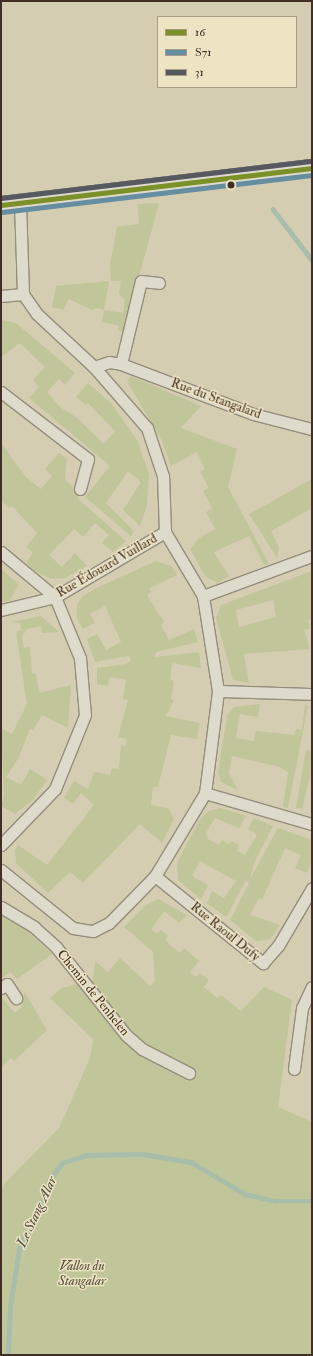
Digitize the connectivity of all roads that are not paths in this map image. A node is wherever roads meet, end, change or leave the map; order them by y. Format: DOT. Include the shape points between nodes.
graph roads {
  1 [pos="312,168"];
  2 [pos="20,203"];
  3 [pos="1,205"];
  4 [pos="159,283"];
  5 [pos="23,294"];
  6 [pos="1,296"];
  7 [pos="121,364"];
  8 [pos="94,367"];
  9 [pos="1,392"];
  10 [pos="312,429"];
  11 [pos="80,489"];
  12 [pos="165,532"];
  13 [pos="1,552"];
  14 [pos="312,556"];
  15 [pos="203,596"];
  16 [pos="55,597"];
  17 [pos="1,610"];
  18 [pos="218,691"];
  19 [pos="312,694"];
  20 [pos="205,793"];
  21 [pos="312,824"];
  22 [pos="1,845"];
  23 [pos="1,870"];
  24 [pos="155,876"];
  25 [pos="312,888"];
  26 [pos="1,907"];
  27 [pos="312,987"];
  28 [pos="1,988"];
  29 [pos="16,998"];
  30 [pos="294,1069"];
  31 [pos="189,1073"];
  1 -- 2 [label="main road"];
  2 -- 3 [label="main road"];
  2 -- 5 [label="street"];
  4 -- 7 [label="street" via="141,281"];
  5 -- 6 [label="street"];
  5 -- 8 [label="street" via="37,314"];
  7 -- 8 [label="street" via="109,362"];
  7 -- 10 [label="street, Rue du Stangalard" via="253,414"];
  8 -- 12 [label="street" via="147,428 163,476"];
  9 -- 11 [label="street" via="88,459"];
  12 -- 15 [label="street"];
  12 -- 16 [label="street, Rue Édouard Vuillard"];
  13 -- 16 [label="street"];
  14 -- 15 [label="street"];
  15 -- 18 [label="street"];
  16 -- 17 [label="street, Rue Édouard Vuillard"];
  16 -- 22 [label="street" via="80,658 85,715 55,789"];
  18 -- 19 [label="street"];
  18 -- 20 [label="street"];
  20 -- 21 [label="street"];
  20 -- 24 [label="street"];
  23 -- 24 [label="street" via="73,928 94,931 109,923"];
  24 -- 25 [label="street, Rue Raoul Dufy" via="263,963 278,946"];
  26 -- 31 [label="street, Chemin de Penhelen" via="34,927 56,947 126,1035 142,1048"];
  27 -- 30 [label="street" via="302,1008"];
  28 -- 29 [label="street" via="8,984"];
}
